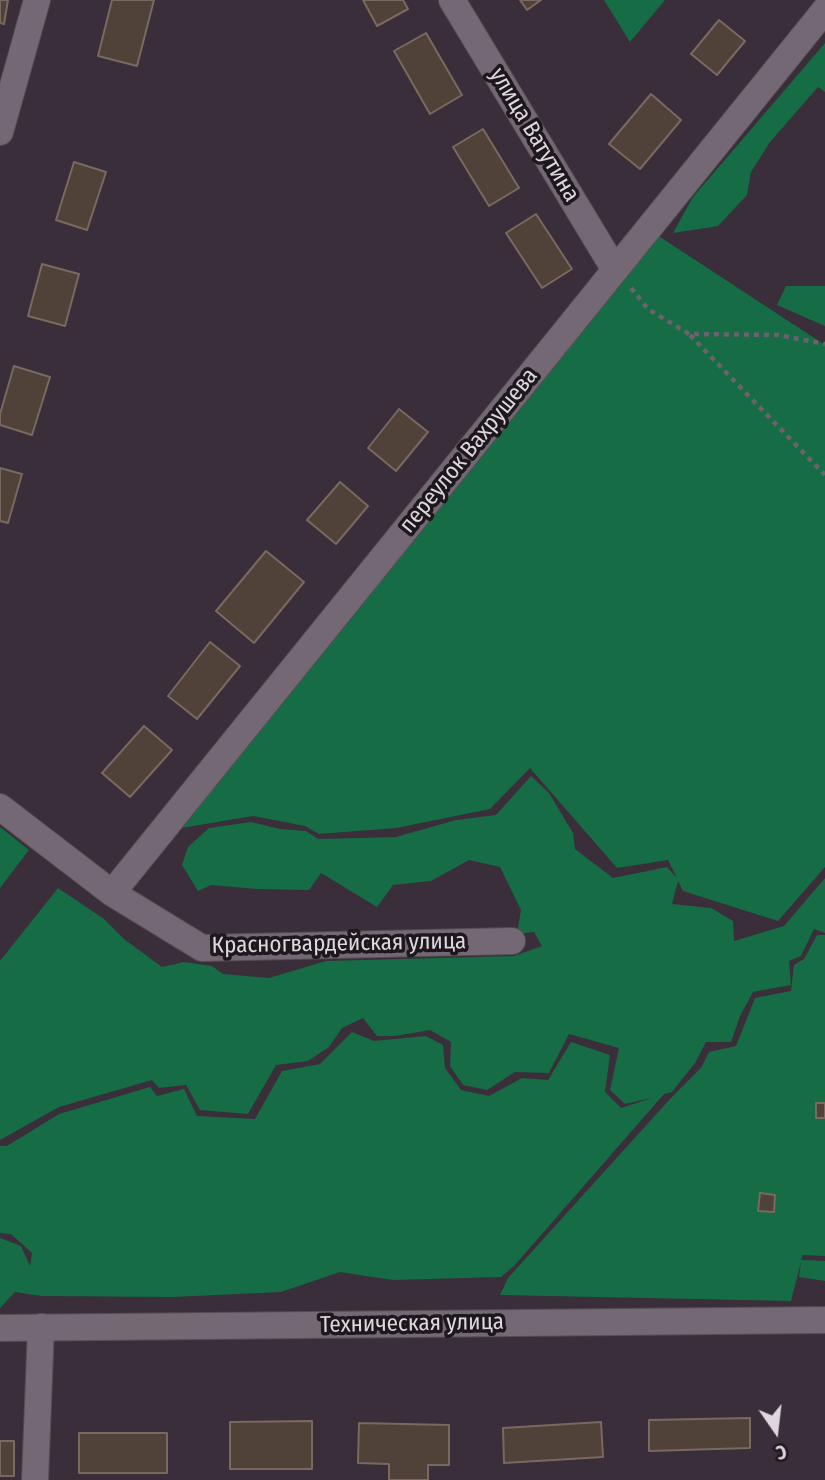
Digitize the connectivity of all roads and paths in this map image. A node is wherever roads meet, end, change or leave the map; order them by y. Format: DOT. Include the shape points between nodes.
graph roads {
  1 [pos="37,0"];
  2 [pos="452,0"];
  3 [pos="825,10"];
  4 [pos="0,132"];
  5 [pos="615,270"];
  6 [pos="689,334"];
  7 [pos="825,344"];
  8 [pos="825,475"];
  9 [pos="0,807"];
  10 [pos="112,893"];
  11 [pos="512,941"];
  12 [pos="825,1320"];
  13 [pos="41,1327"];
  14 [pos="0,1328"];
  15 [pos="35,1480"];
  1 -- 4 [label="street"];
  2 -- 5 [label="street, улица Ватутина"];
  3 -- 5 [label="street, переулок Вахрушева"];
  5 -- 6 [label="path" via="648,310"];
  5 -- 10 [label="street, переулок Вахрушева"];
  6 -- 7 [label="path" via="778,335"];
  6 -- 8 [label="path"];
  9 -- 10 [label="street, Красногвардейская улица"];
  10 -- 11 [label="street, Красногвардейская улица" via="202,948"];
  12 -- 13 [label="street, Техническая улица"];
  13 -- 14 [label="street, Техническая улица"];
  13 -- 15 [label="street"];
}
